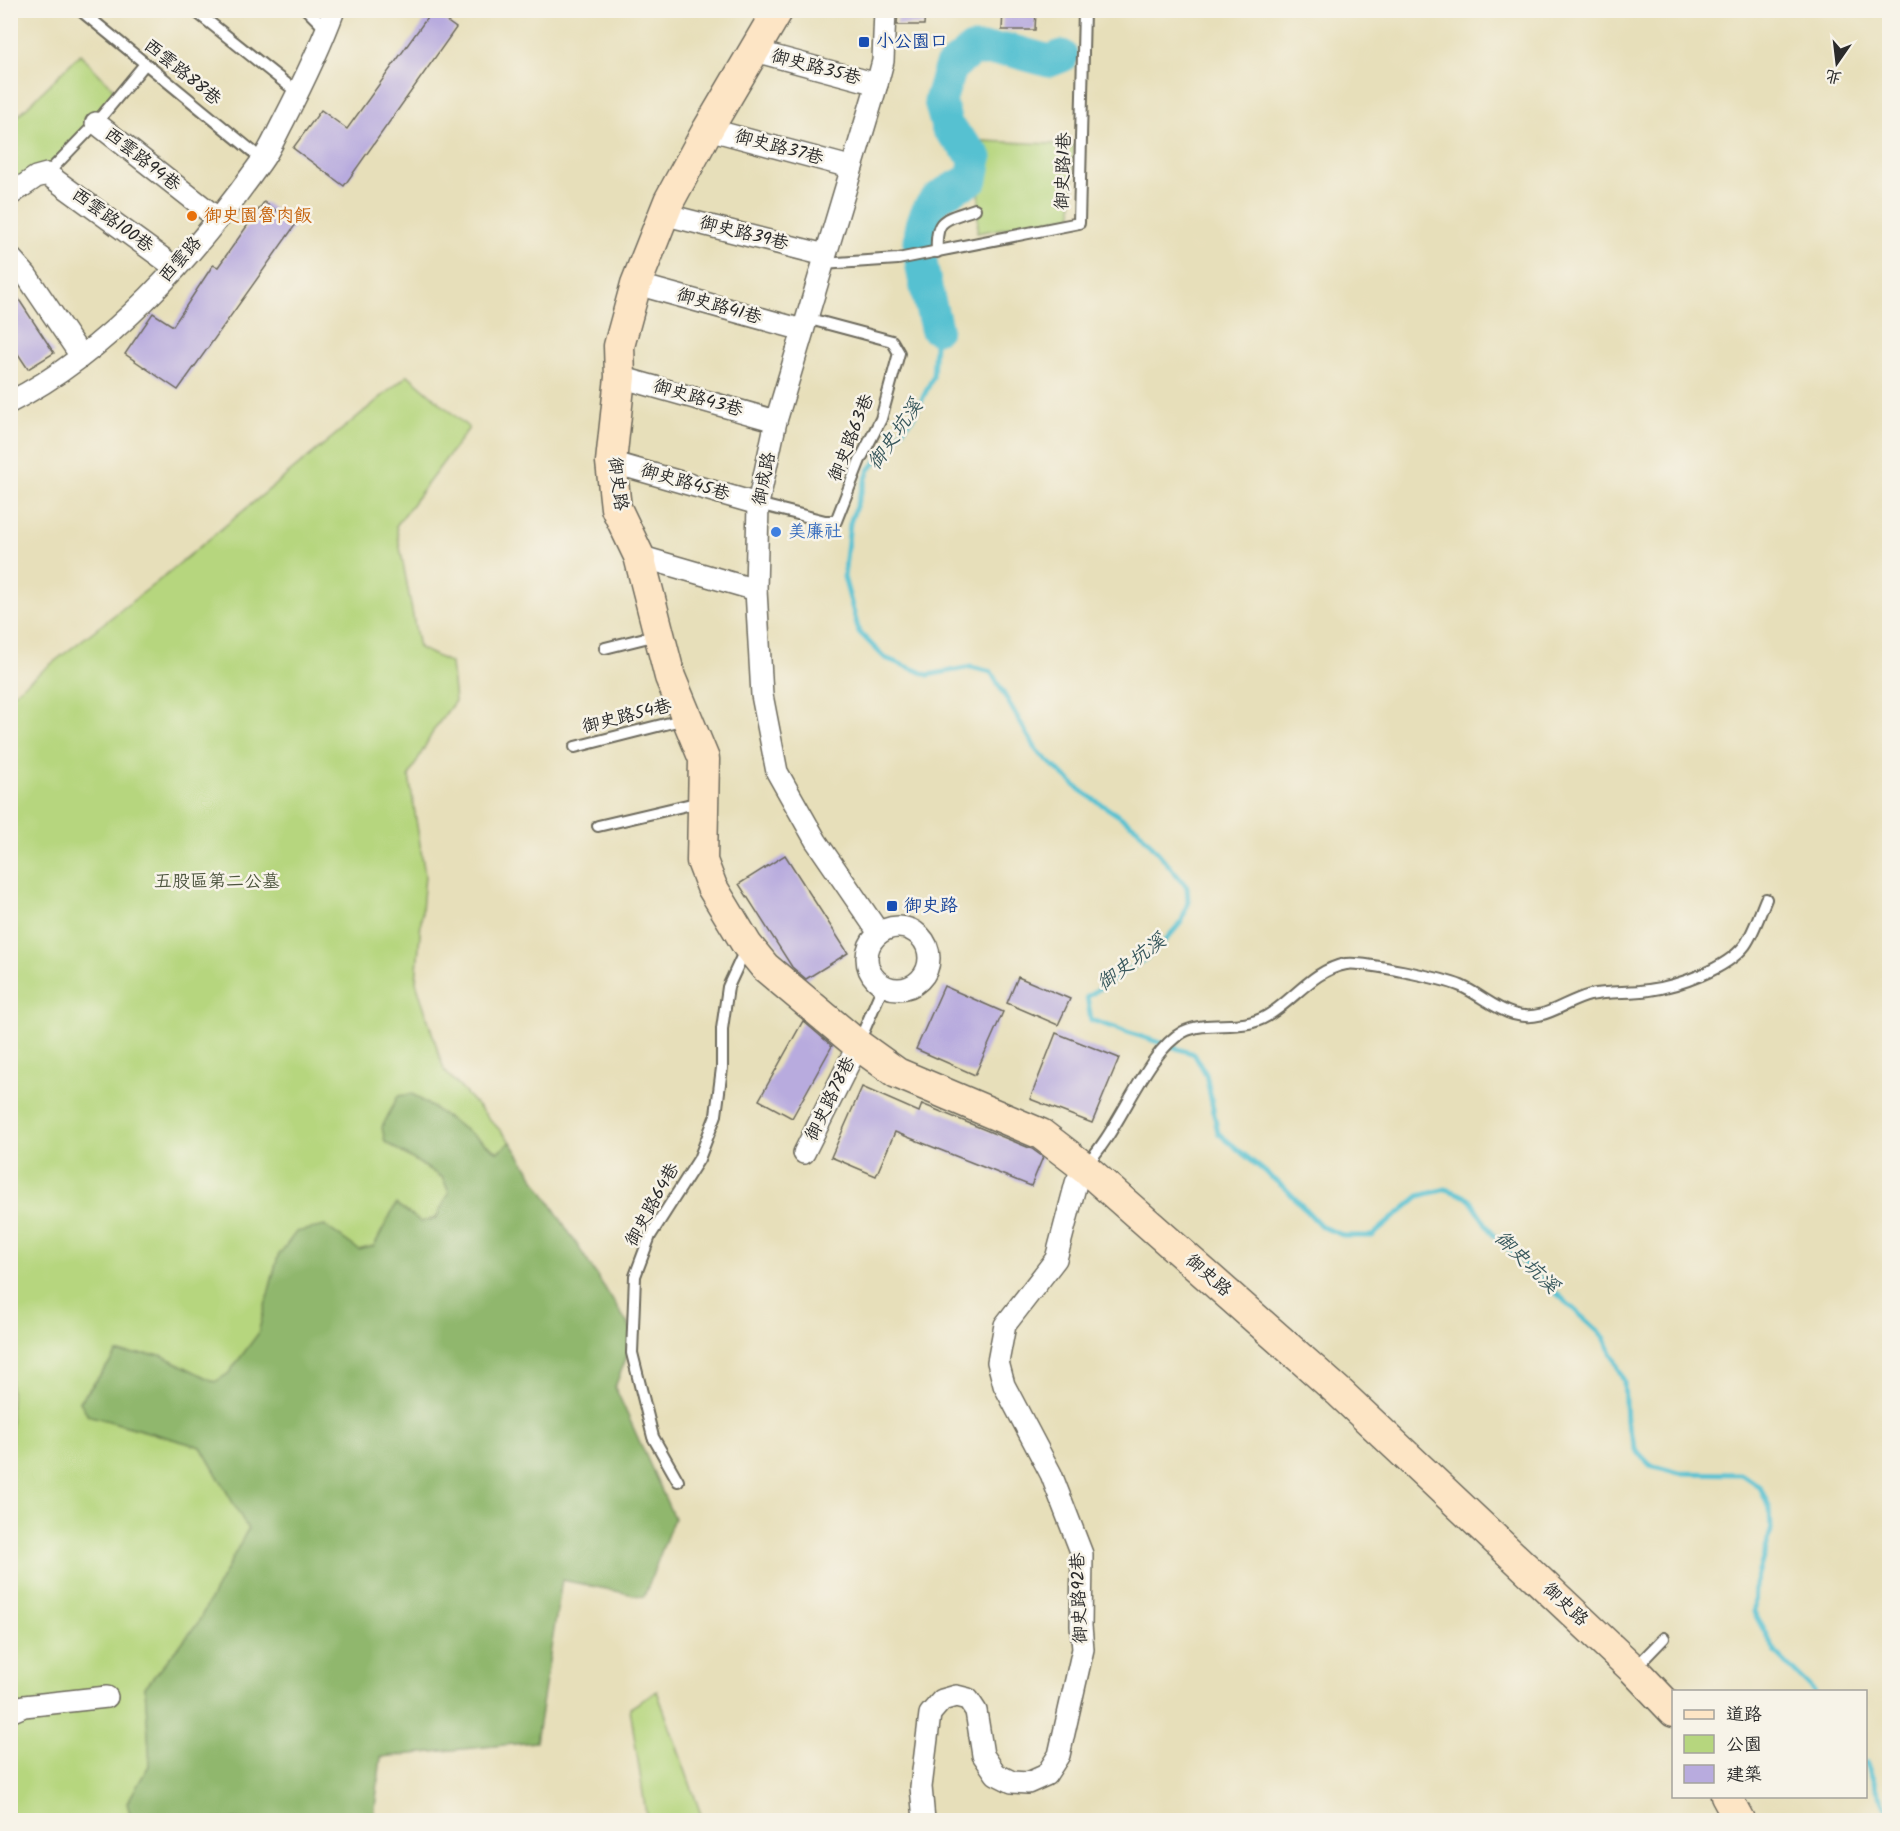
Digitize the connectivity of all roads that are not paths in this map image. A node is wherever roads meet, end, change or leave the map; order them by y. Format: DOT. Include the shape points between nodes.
graph roads {
  1 [pos="80,10"];
  2 [pos="194,10"];
  3 [pos="307,10"];
  4 [pos="778,10"];
  5 [pos="885,10"];
  6 [pos="1084,10"];
  7 [pos="331,20"];
  8 [pos="755,51"];
  9 [pos="145,64"];
  10 [pos="877,84"];
  11 [pos="298,93"];
  12 [pos="96,123"];
  13 [pos="708,129"];
  14 [pos="263,160"];
  15 [pos="850,167"];
  16 [pos="47,174"];
  17 [pos="10,195"];
  18 [pos="975,209"];
  19 [pos="663,214"];
  20 [pos="217,218"];
  21 [pos="937,252"];
  22 [pos="10,257"];
  23 [pos="823,259"];
  24 [pos="176,268"];
  25 [pos="636,284"];
  26 [pos="804,324"];
  27 [pos="81,356"];
  28 [pos="620,377"];
  29 [pos="10,402"];
  30 [pos="776,421"];
  31 [pos="611,462"];
  32 [pos="758,504"];
  33 [pos="639,556"];
  34 [pos="756,590"];
  35 [pos="659,635"];
  36 [pos="605,648"];
  37 [pos="687,719"];
  38 [pos="575,747"];
  39 [pos="703,801"];
  40 [pos="598,826"];
  41 [pos="1766,899"];
  42 [pos="879,933"];
  43 [pos="747,945"];
  44 [pos="883,986"];
  45 [pos="858,1045"];
  46 [pos="804,1153"];
  47 [pos="1084,1167"];
  48 [pos="678,1481"];
  49 [pos="1664,1638"];
  50 [pos="1633,1669"];
  51 [pos="107,1697"];
  52 [pos="1672,1710"];
  53 [pos="10,1712"];
  54 [pos="1727,1798"];
  55 [pos="924,1821"];
  56 [pos="1740,1821"];
  1 -- 9 [label="lane, 西雲路88巷"];
  2 -- 11 [label="lane"];
  3 -- 7 [label="lane"];
  4 -- 8 [label="street, 御史路"];
  5 -- 10 [label="street, 御成路" via="883,61"];
  6 -- 21 [label="lane, 御史路1巷" via="1079,223"];
  7 -- 11 [label="street, 西雲路"];
  8 -- 10 [label="street, 御史路35巷"];
  8 -- 13 [label="street, 御史路"];
  9 -- 12 [label="lane"];
  9 -- 14 [label="lane, 西雲路88巷"];
  10 -- 15 [label="street, 御成路"];
  11 -- 14 [label="street, 西雲路"];
  12 -- 16 [label="lane"];
  12 -- 20 [label="street, 西雲路94巷"];
  13 -- 15 [label="street, 御史路37巷"];
  13 -- 19 [label="street, 御史路"];
  14 -- 20 [label="street, 西雲路"];
  15 -- 23 [label="street, 御成路"];
  16 -- 17 [label="street"];
  16 -- 24 [label="street, 西雲路100巷"];
  18 -- 21 [label="lane" via="943,221 936,232"];
  19 -- 23 [label="street, 御史路39巷"];
  19 -- 25 [label="street, 御史路"];
  20 -- 24 [label="street, 西雲路"];
  21 -- 23 [label="lane" via="898,259"];
  22 -- 27 [label="street"];
  23 -- 26 [label="street, 御成路"];
  24 -- 27 [label="street, 西雲路" via="110,335"];
  25 -- 26 [label="street, 御史路41巷"];
  25 -- 28 [label="street, 御史路" via="620,346"];
  26 -- 30 [label="street, 御成路"];
  26 -- 32 [label="lane, 御史路63巷" via="892,341 899,353 881,419 836,520 825,521"];
  27 -- 29 [label="street, 西雲路"];
  28 -- 30 [label="street, 御史路43巷"];
  28 -- 31 [label="street, 御史路"];
  30 -- 32 [label="street, 御成路"];
  31 -- 32 [label="street, 御史路45巷"];
  31 -- 33 [label="street, 御史路" via="616,508"];
  32 -- 34 [label="street, 御成路"];
  33 -- 34 [label="street"];
  33 -- 35 [label="street, 御史路"];
  34 -- 42 [label="street, 御成路" via="762,695 777,772 816,841"];
  35 -- 36 [label="lane"];
  35 -- 37 [label="street, 御史路"];
  37 -- 38 [label="lane, 御史路54巷"];
  37 -- 39 [label="street, 御史路" via="704,759"];
  39 -- 40 [label="lane"];
  39 -- 43 [label="street, 御史路" via="702,861 712,887"];
  41 -- 47 [label="lane" via="1745,945 1706,975 1650,990 1590,995 1533,1017 1511,1014 1459,985 1393,970 1347,963 1323,972 1266,1017 1240,1026 1211,1026 1183,1032 1156,1057 1100,1152"];
  42 -- 44 [label="street" via="868,948 867,965"];
  42 -- 44 [label="street" via="895,927 913,930 929,952 927,970 916,984 899,989"];
  43 -- 45 [label="street, 御史路" via="765,967"];
  43 -- 48 [label="lane, 御史路64巷" via="728,987 716,1114 699,1159 650,1236 635,1276 632,1353 653,1437"];
  44 -- 45 [label="lane"];
  45 -- 46 [label="street, 御史路78巷"];
  45 -- 47 [label="street, 御史路" via="897,1073 1041,1134"];
  47 -- 50 [label="street, 御史路" via="1340,1393"];
  47 -- 55 [label="street, 御史路92巷" via="1056,1259 1005,1325 998,1362 1004,1384 1051,1474 1082,1554 1083,1649 1059,1755 1046,1775 1028,1783 1012,1782 996,1774 984,1755 976,1711 968,1699 956,1695 942,1700 930,1714 921,1787"];
  49 -- 50 [label="lane"];
  50 -- 52 [label="street, 御史路"];
  51 -- 53 [label="street" via="24,1706"];
  54 -- 56 [label="street"];
}
